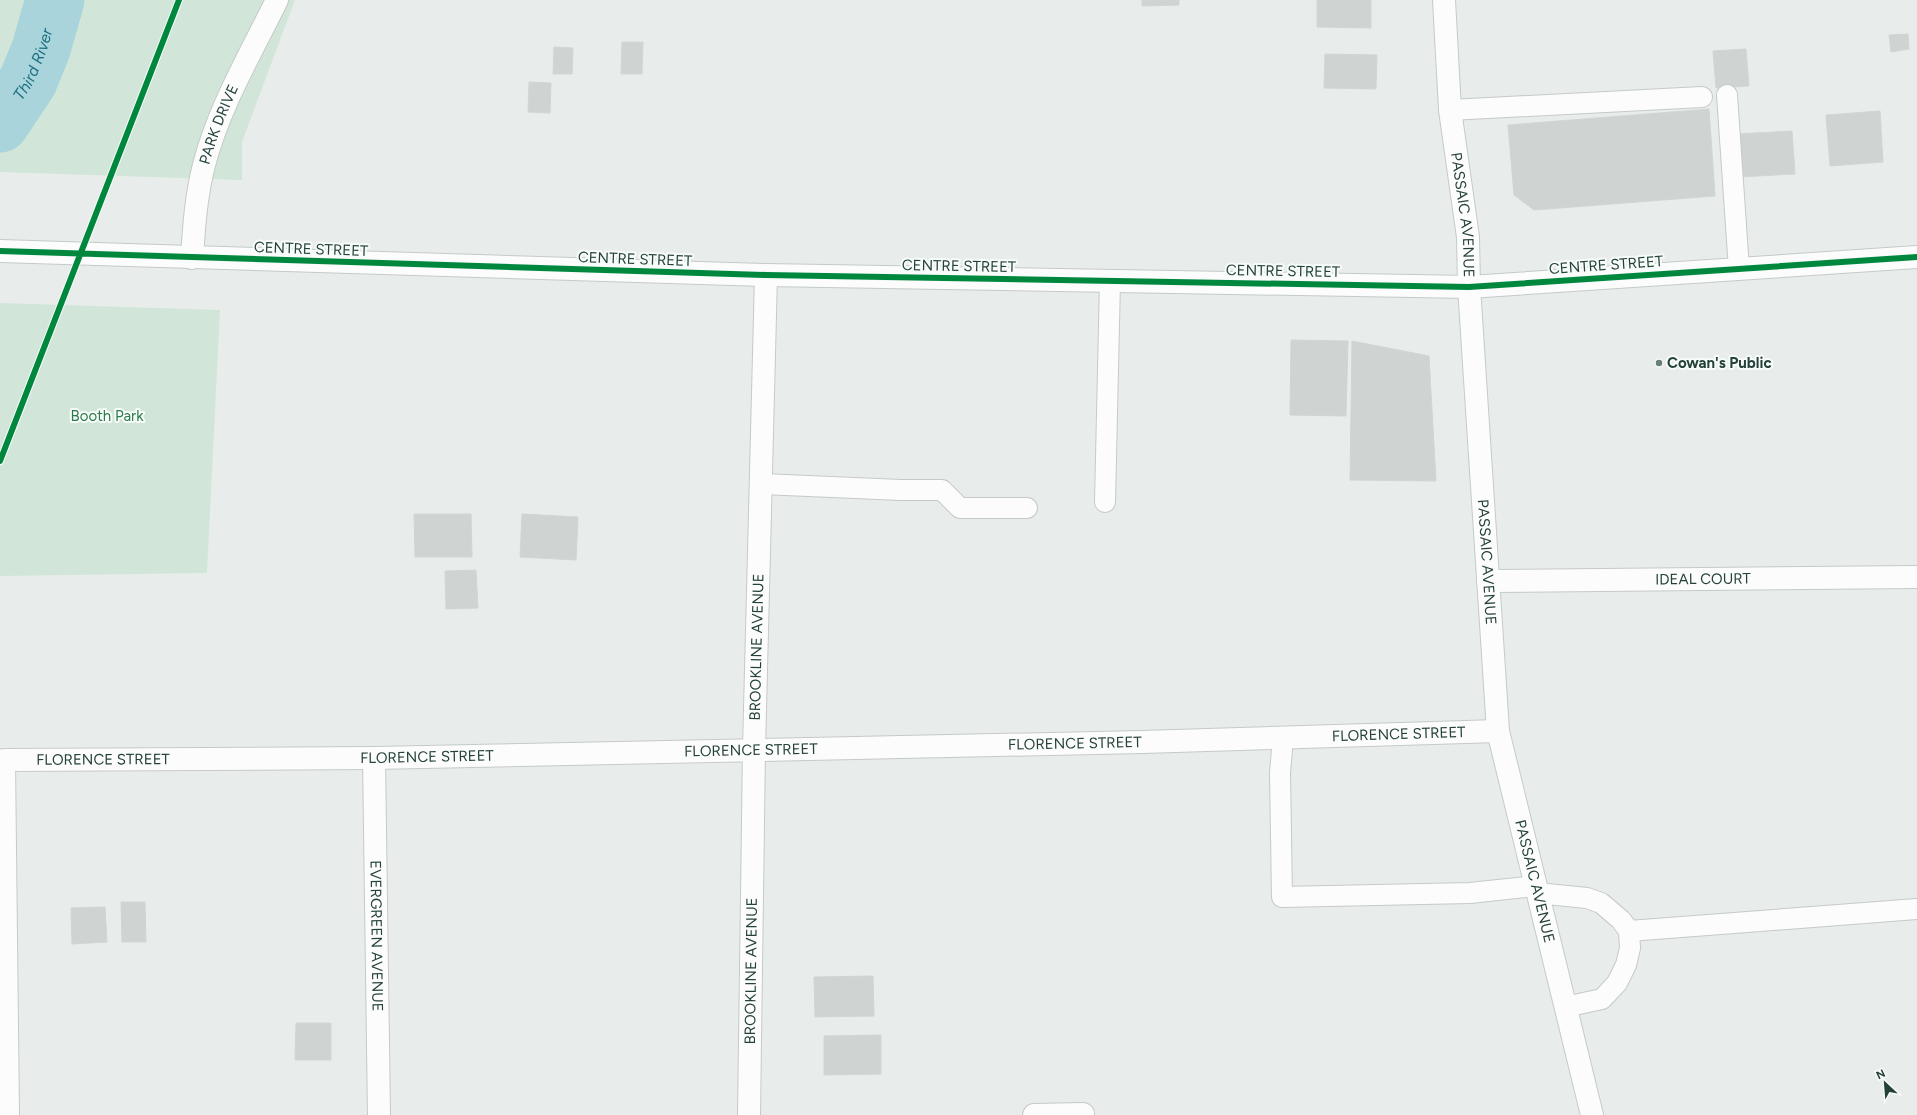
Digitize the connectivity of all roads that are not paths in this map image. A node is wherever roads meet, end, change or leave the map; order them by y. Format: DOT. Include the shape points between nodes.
graph roads {
  1 [pos="277,0"];
  2 [pos="1444,0"];
  3 [pos="1727,95"];
  4 [pos="1702,97"];
  5 [pos="1450,110"];
  6 [pos="5,251"];
  7 [pos="1917,257"];
  8 [pos="192,258"];
  9 [pos="1739,269"];
  10 [pos="766,275"];
  11 [pos="1110,281"];
  12 [pos="1469,287"];
  13 [pos="760,484"];
  14 [pos="1106,502"];
  15 [pos="1027,508"];
  16 [pos="1917,577"];
  17 [pos="1488,581"];
  18 [pos="1498,731"];
  19 [pos="1283,738"];
  20 [pos="754,749"];
  21 [pos="374,758"];
  22 [pos="1536,890"];
  23 [pos="1917,909"];
  24 [pos="1629,931"];
  25 [pos="1565,1007"];
  26 [pos="1083,1114"];
  27 [pos="8,1115"];
  28 [pos="379,1115"];
  29 [pos="749,1115"];
  30 [pos="1034,1115"];
  31 [pos="1592,1115"];
  1 -- 8 [label="street, PARK DRIVE" via="220,116 196,204"];
  2 -- 5 [label="street, PASSAIC AVENUE"];
  3 -- 9 [label="lane"];
  4 -- 5 [label="lane"];
  5 -- 12 [label="street, PASSAIC AVENUE" via="1468,237"];
  6 -- 8 [label="street, CENTRE STREET"];
  7 -- 9 [label="street, CENTRE STREET"];
  8 -- 10 [label="street, CENTRE STREET"];
  9 -- 12 [label="street, CENTRE STREET"];
  10 -- 11 [label="street, CENTRE STREET"];
  10 -- 13 [label="street, BROOKLINE AVENUE"];
  11 -- 12 [label="street, CENTRE STREET"];
  11 -- 14 [label="lane"];
  12 -- 17 [label="street, PASSAIC AVENUE"];
  13 -- 15 [label="lane" via="942,490 960,508"];
  13 -- 20 [label="street, BROOKLINE AVENUE"];
  16 -- 17 [label="street, IDEAL COURT"];
  17 -- 18 [label="street, PASSAIC AVENUE"];
  18 -- 19 [label="street, FLORENCE STREET"];
  18 -- 22 [label="street, PASSAIC AVENUE"];
  19 -- 20 [label="street, FLORENCE STREET"];
  19 -- 22 [label="lane" via="1280,773 1282,897 1470,894"];
  20 -- 21 [label="street, FLORENCE STREET"];
  20 -- 29 [label="street, BROOKLINE AVENUE"];
  21 -- 27 [label="street, FLORENCE STREET" via="4,760"];
  21 -- 28 [label="street, EVERGREEN AVENUE"];
  22 -- 24 [label="lane" via="1601,902"];
  22 -- 25 [label="street, PASSAIC AVENUE"];
  23 -- 24 [label="lane"];
  24 -- 25 [label="lane" via="1630,948 1626,965 1617,983 1602,999"];
  25 -- 31 [label="street, PASSAIC AVENUE"];
  26 -- 30 [label="street"];
}
